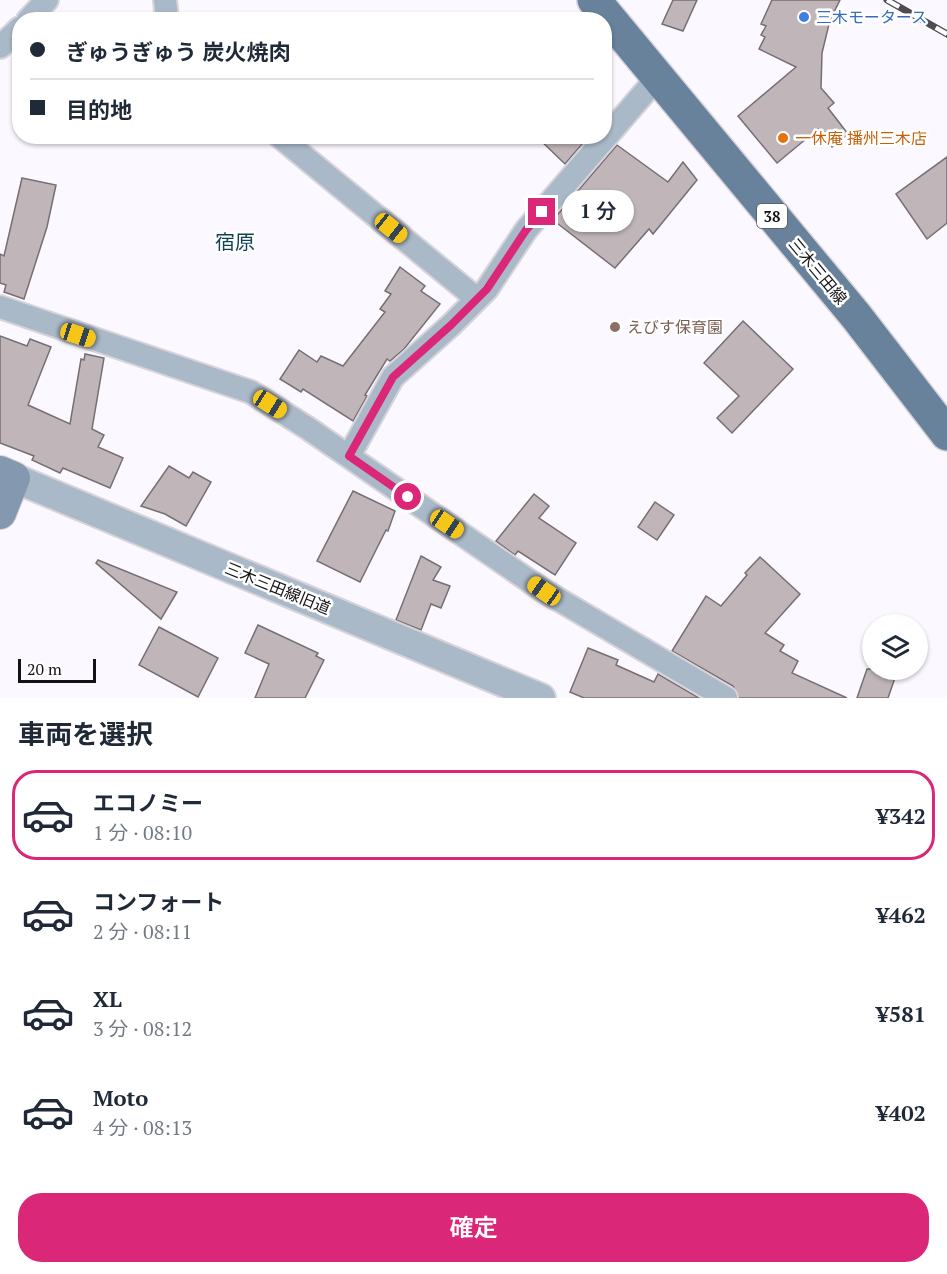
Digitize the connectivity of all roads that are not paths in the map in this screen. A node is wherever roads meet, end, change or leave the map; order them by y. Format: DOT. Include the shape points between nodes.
graph roads {
  1 [pos="47,0"];
  2 [pos="594,0"];
  3 [pos="36,12"];
  4 [pos="604,12"];
  5 [pos="612,22"];
  6 [pos="12,36"];
  7 [pos="0,47"];
  8 [pos="657,78"];
  9 [pos="612,130"];
  10 [pos="289,144"];
  11 [pos="600,144"];
  12 [pos="477,298"];
  13 [pos="0,307"];
  14 [pos="947,434"];
  15 [pos="349,456"];
  16 [pos="7,475"];
  17 [pos="0,513"];
  18 [pos="541,698"];
  19 [pos="726,698"];
  1 -- 3 [label="street"];
  2 -- 4 [label="main road, 三木三田線 / 38"];
  5 -- 8 [label="main road, 三木三田線 / 38"];
  6 -- 7 [label="street"];
  8 -- 9 [label="street"];
  8 -- 14 [label="main road, 三木三田線 / 38" via="856,316"];
  10 -- 12 [label="street"];
  11 -- 12 [label="street" via="526,230"];
  12 -- 15 [label="street" via="393,377"];
  13 -- 15 [label="street" via="251,392"];
  15 -- 19 [label="street" via="544,591"];
  16 -- 17 [label="main road"];
  16 -- 18 [label="street, 三木三田線旧道"];
}
